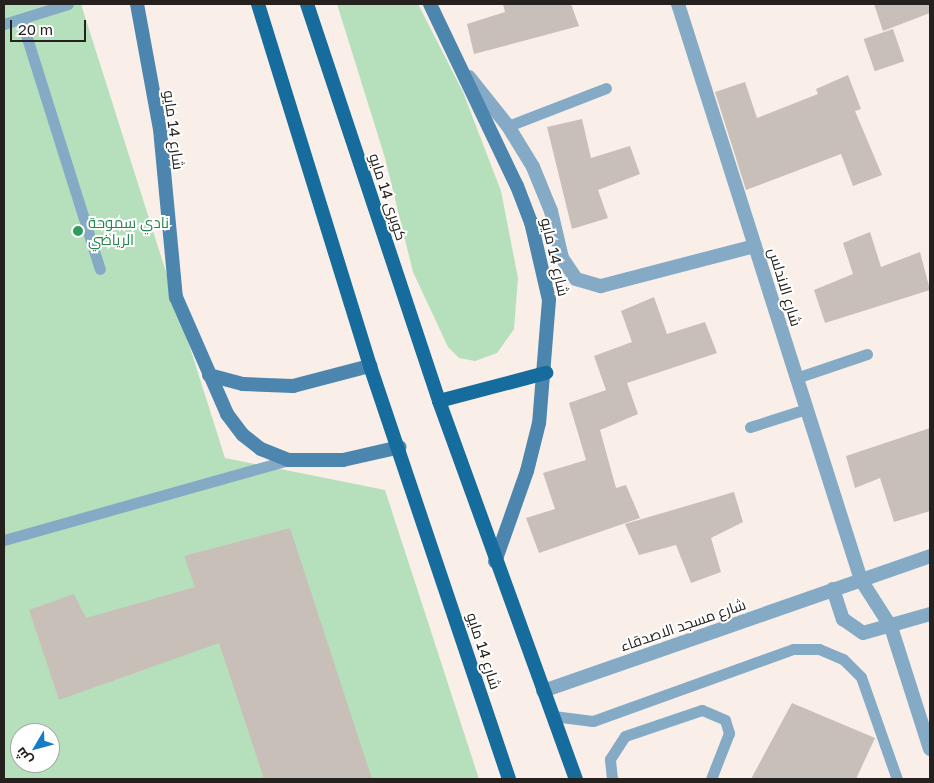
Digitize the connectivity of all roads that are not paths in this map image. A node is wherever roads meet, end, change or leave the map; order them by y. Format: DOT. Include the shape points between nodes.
graph roads {
  1 [pos="68,4"];
  2 [pos="136,4"];
  3 [pos="258,4"];
  4 [pos="307,4"];
  5 [pos="430,4"];
  6 [pos="678,4"];
  7 [pos="21,19"];
  8 [pos="4,24"];
  9 [pos="469,77"];
  10 [pos="606,88"];
  11 [pos="508,126"];
  12 [pos="755,246"];
  13 [pos="100,269"];
  14 [pos="867,354"];
  15 [pos="370,366"];
  16 [pos="546,373"];
  17 [pos="209,375"];
  18 [pos="796,378"];
  19 [pos="439,401"];
  20 [pos="806,409"];
  21 [pos="750,427"];
  22 [pos="400,447"];
  23 [pos="288,460"];
  24 [pos="4,540"];
  25 [pos="930,556"];
  26 [pos="494,562"];
  27 [pos="861,580"];
  28 [pos="833,589"];
  29 [pos="930,614"];
  30 [pos="891,627"];
  31 [pos="543,691"];
  32 [pos="553,716"];
  33 [pos="930,749"];
  34 [pos="509,779"];
  35 [pos="576,779"];
  36 [pos="612,779"];
  37 [pos="711,779"];
  38 [pos="897,779"];
  1 -- 7 [label="lane"];
  2 -- 17 [label="main road, شارع 14 مايو" via="160,129 176,297"];
  3 -- 15 [label="main road"];
  4 -- 19 [label="main road, كوبرى 14 مايو"];
  5 -- 9 [label="main road, شارع 14 مايو"];
  6 -- 12 [label="street, شارع الاندلس"];
  7 -- 8 [label="lane"];
  7 -- 13 [label="lane"];
  9 -- 11 [label="street"];
  9 -- 16 [label="main road, شارع 14 مايو" via="517,186 543,267 549,300"];
  10 -- 11 [label="lane"];
  11 -- 12 [label="street" via="533,167 551,211 562,258 576,279 601,286"];
  12 -- 18 [label="street, شارع الاندلس"];
  14 -- 18 [label="lane"];
  15 -- 17 [label="main road" via="293,386 251,385"];
  15 -- 22 [label="main road, شارع 14 مايو"];
  16 -- 19 [label="main road"];
  16 -- 26 [label="main road, شارع 14 مايو" via="527,471"];
  17 -- 23 [label="main road, شارع 14 مايو" via="243,435 262,449"];
  18 -- 20 [label="street, شارع الاندلس"];
  19 -- 26 [label="main road"];
  20 -- 21 [label="lane"];
  20 -- 27 [label="street, شارع الاندلس"];
  22 -- 23 [label="main road, شارع 14 مايو" via="343,460"];
  22 -- 34 [label="main road, شارع 14 مايو"];
  23 -- 24 [label="lane"];
  25 -- 27 [label="street, شارع مسجد الاصدقاء"];
  26 -- 31 [label="main road"];
  27 -- 28 [label="street, شارع مسجد الاصدقاء"];
  27 -- 30 [label="street, شارع الاندلس"];
  28 -- 30 [label="street" via="843,619 855,630 871,633"];
  28 -- 31 [label="street, شارع مسجد الاصدقاء"];
  29 -- 30 [label="street"];
  30 -- 33 [label="street, شارع الاندلس"];
  31 -- 32 [label="main road"];
  32 -- 35 [label="main road"];
  32 -- 38 [label="lane" via="593,721 793,649 819,649 843,659 861,677"];
  36 -- 37 [label="lane" via="610,759 624,736 702,710 725,720 729,733"];
}
